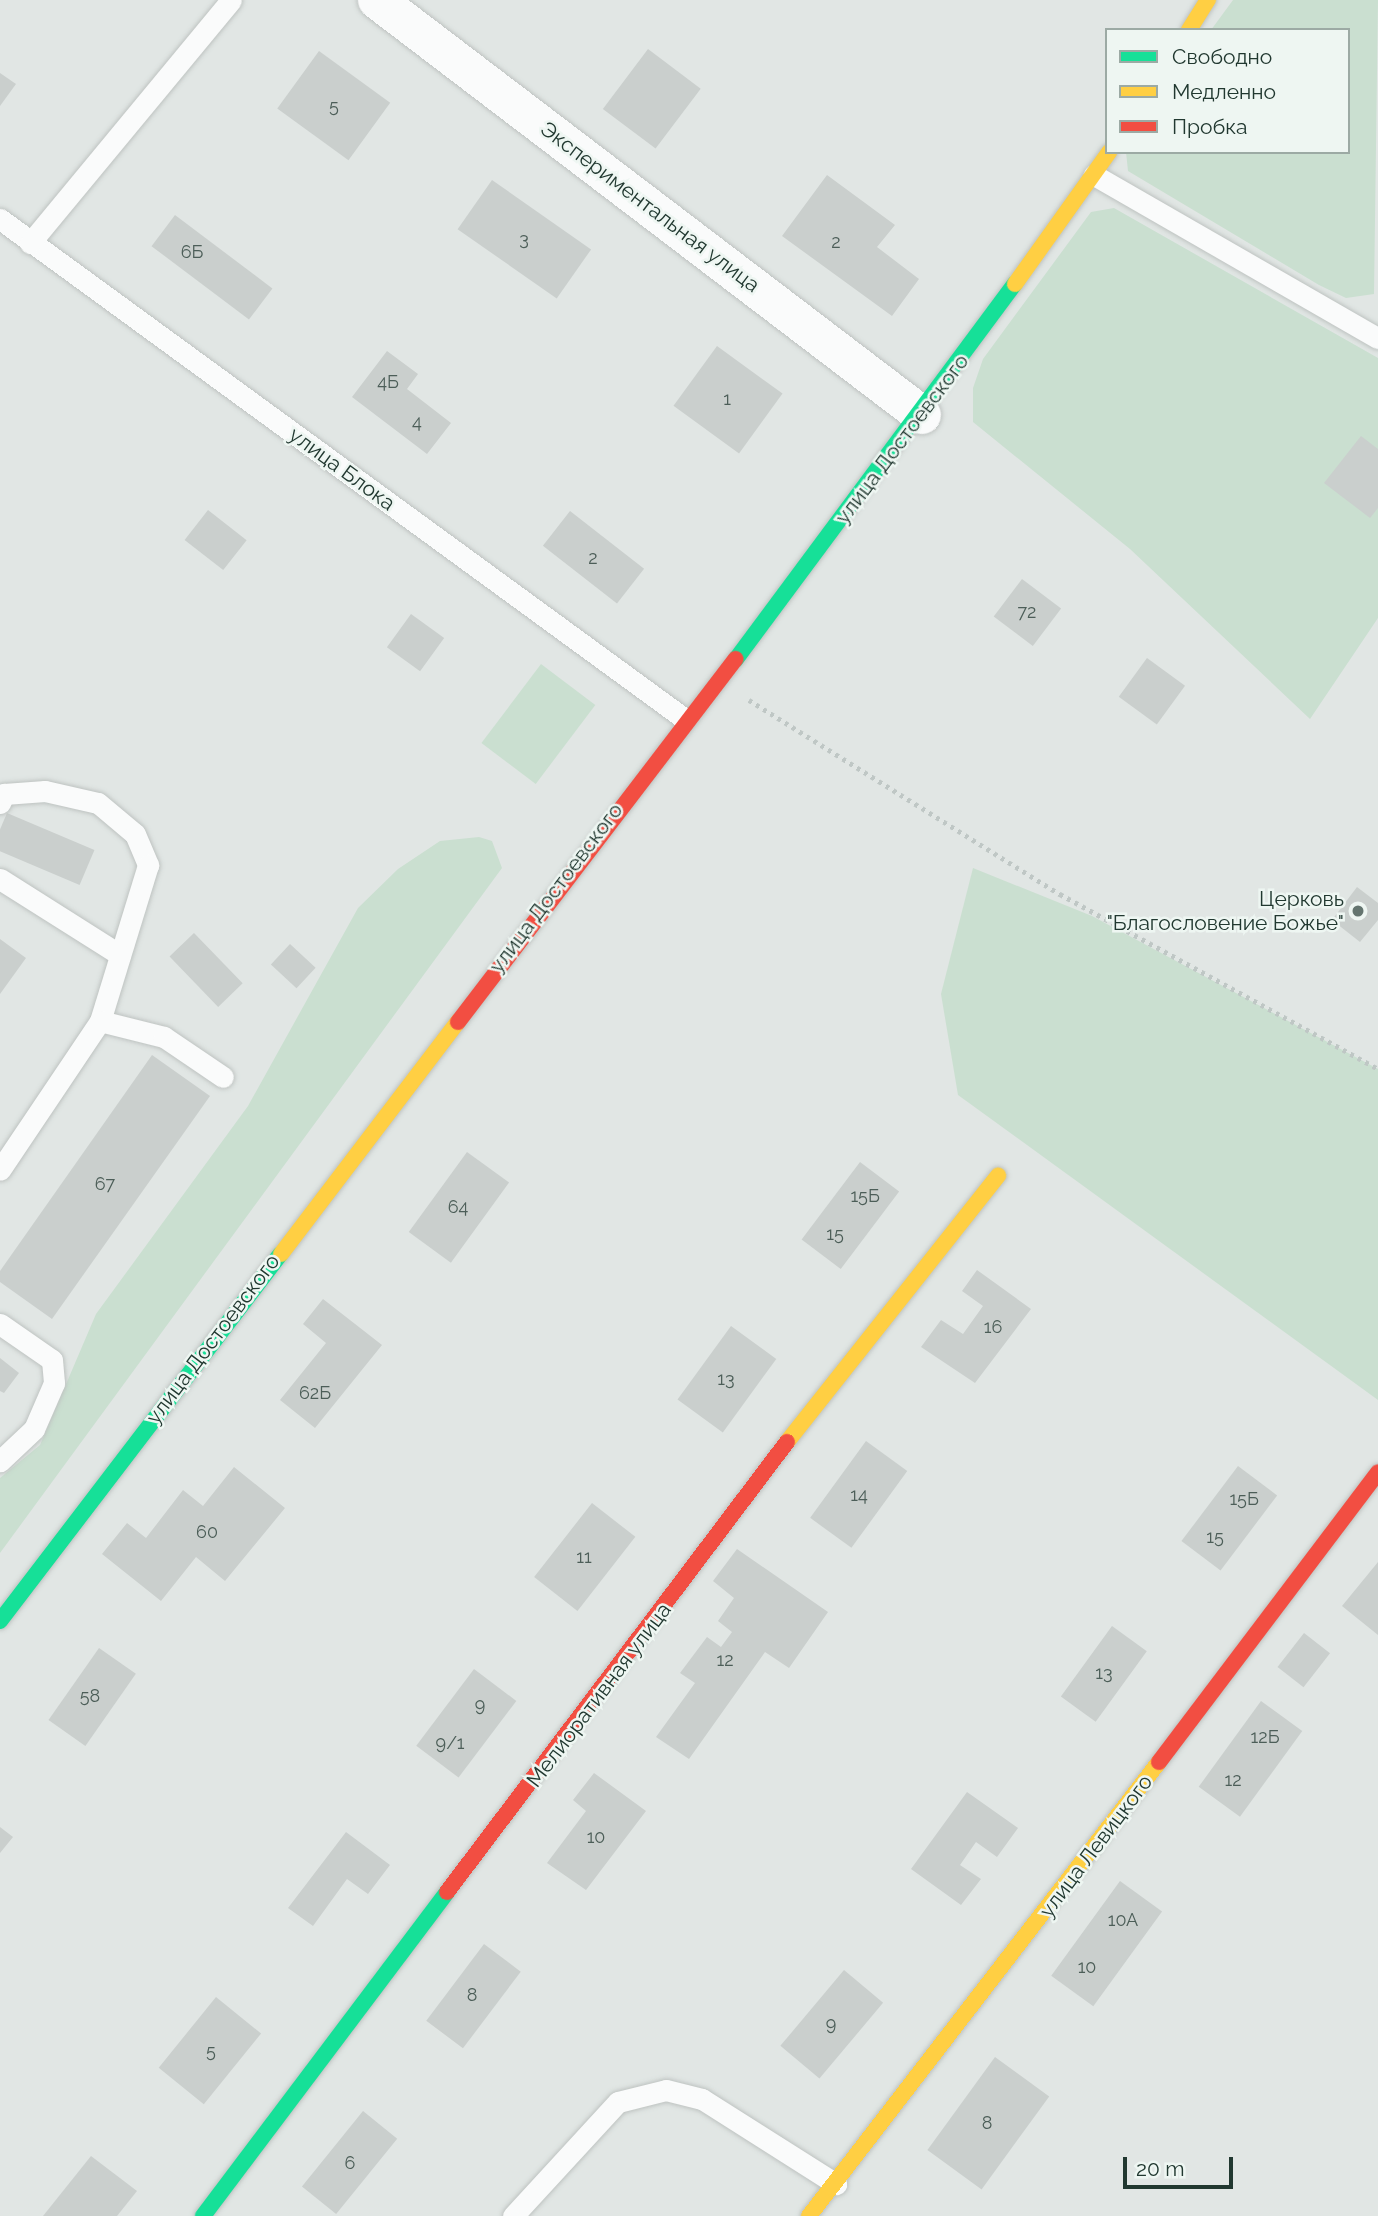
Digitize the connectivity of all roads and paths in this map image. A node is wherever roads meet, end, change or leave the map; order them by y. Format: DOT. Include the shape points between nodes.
graph roads {
  1 [pos="231,0"];
  2 [pos="377,0"];
  3 [pos="1208,0"];
  4 [pos="1190,28"];
  5 [pos="1108,154"];
  6 [pos="1094,175"];
  7 [pos="0,219"];
  8 [pos="30,243"];
  9 [pos="1378,338"];
  10 [pos="922,415"];
  11 [pos="716,680"];
  12 [pos="685,719"];
  13 [pos="0,803"];
  14 [pos="0,879"];
  15 [pos="120,955"];
  16 [pos="100,1021"];
  17 [pos="1378,1069"];
  18 [pos="223,1077"];
  19 [pos="0,1170"];
  20 [pos="998,1176"];
  21 [pos="0,1324"];
  22 [pos="0,1461"];
  23 [pos="1378,1472"];
  24 [pos="0,1622"];
  25 [pos="836,2184"];
  26 [pos="203,2216"];
  27 [pos="513,2216"];
  28 [pos="809,2216"];
  1 -- 8 [label="lane"];
  2 -- 10 [label="street, Экспериментальная улица"];
  3 -- 4 [label="street"];
  5 -- 6 [label="street, улица Достоевского"];
  6 -- 9 [label="lane"];
  6 -- 10 [label="street, улица Достоевского"];
  7 -- 8 [label="lane, улица Блока"];
  8 -- 12 [label="lane, улица Блока"];
  10 -- 11 [label="street, улица Достоевского"];
  11 -- 12 [label="street, улица Достоевского"];
  11 -- 17 [label="path" via="1060,894"];
  12 -- 24 [label="street, улица Достоевского"];
  13 -- 15 [label="lane" via="4,794 45,791 98,803 135,834 148,865"];
  14 -- 15 [label="lane"];
  15 -- 16 [label="lane"];
  16 -- 18 [label="lane" via="164,1037"];
  16 -- 19 [label="lane"];
  20 -- 26 [label="street, Мелиоративная улица" via="833,1381"];
  21 -- 22 [label="lane" via="52,1360 54,1383 34,1429"];
  23 -- 25 [label="street, улица Левицкого"];
  25 -- 27 [label="lane" via="702,2099 666,2090 618,2102"];
  25 -- 28 [label="street, улица Левицкого"];
}
